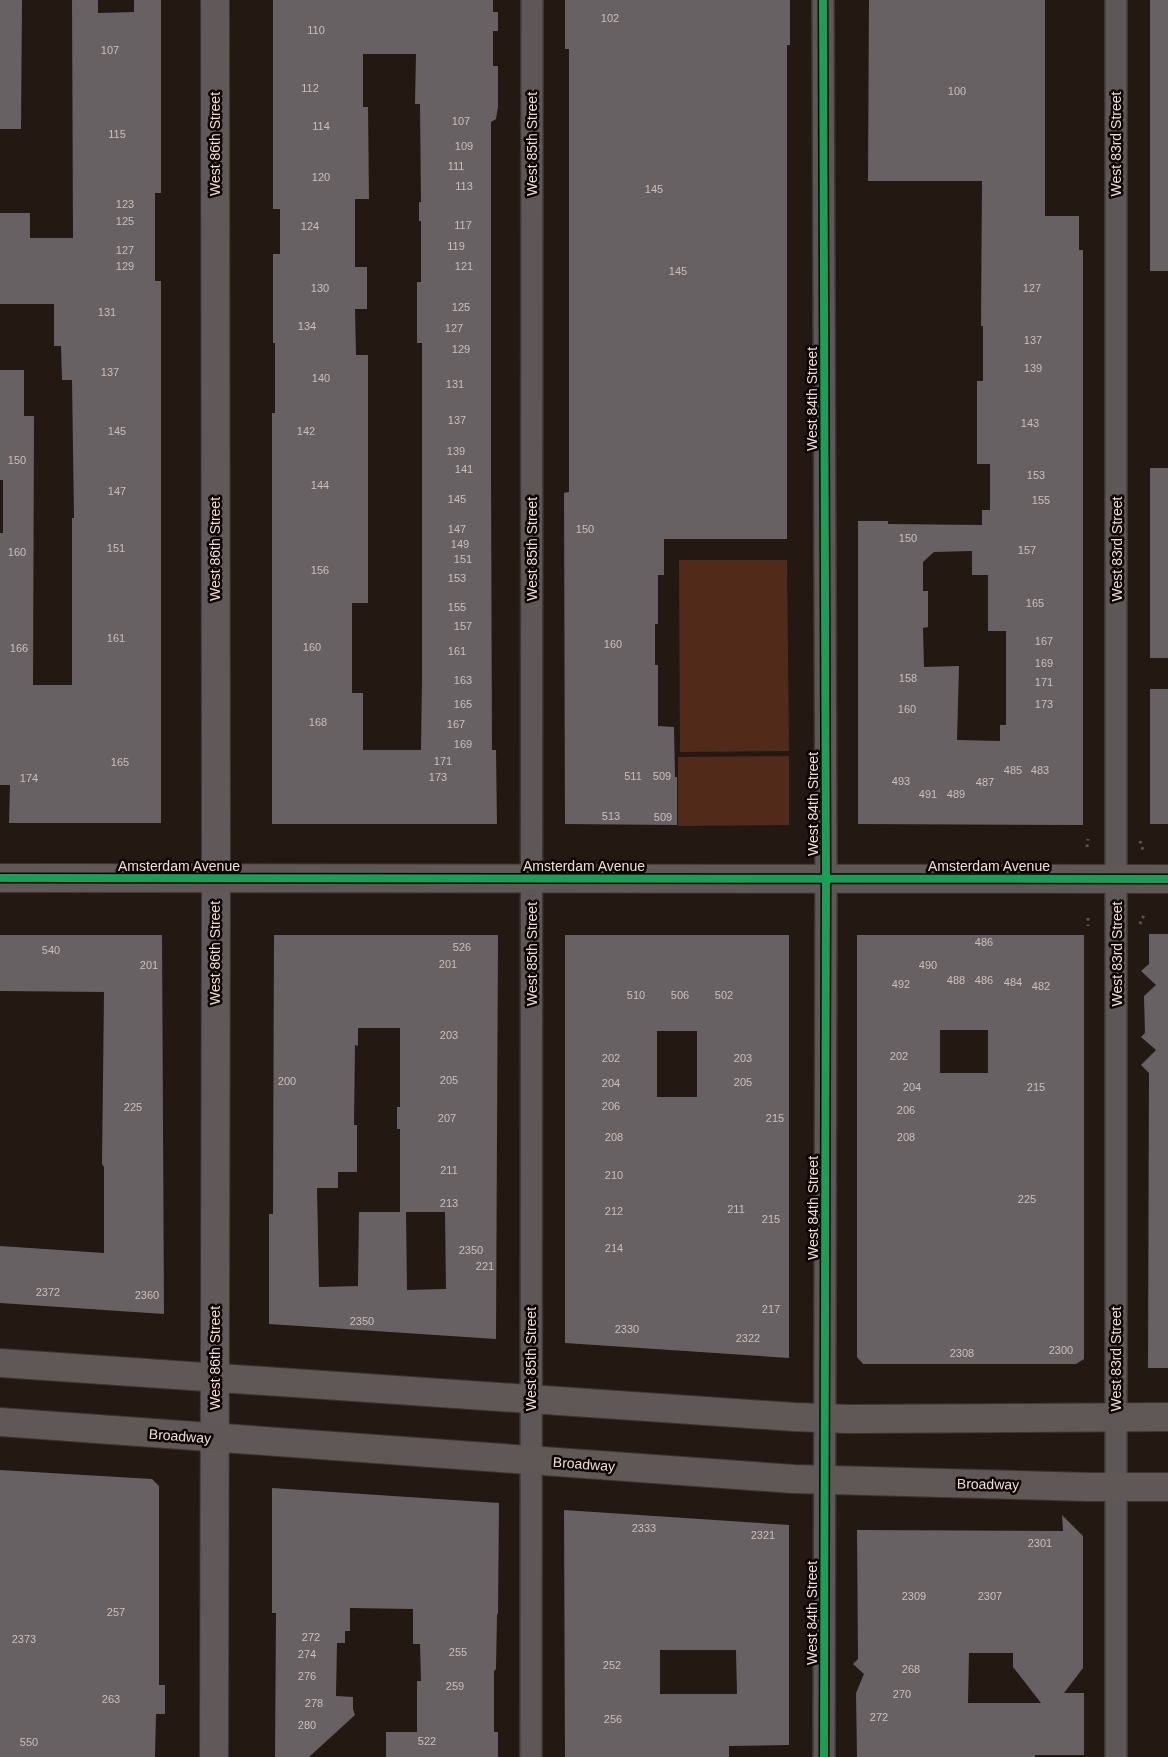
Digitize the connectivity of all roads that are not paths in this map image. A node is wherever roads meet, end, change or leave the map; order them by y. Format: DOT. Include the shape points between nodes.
graph roads {
  1 [pos="215,0"];
  2 [pos="532,0"];
  3 [pos="823,0"];
  4 [pos="1116,0"];
  5 [pos="0,878"];
  6 [pos="216,878"];
  7 [pos="532,878"];
  8 [pos="826,878"];
  9 [pos="1117,879"];
  10 [pos="1168,879"];
  11 [pos="0,1363"];
  12 [pos="214,1377"];
  13 [pos="532,1400"];
  14 [pos="1116,1417"];
  15 [pos="1168,1417"];
  16 [pos="826,1418"];
  17 [pos="0,1422"];
  18 [pos="215,1438"];
  19 [pos="531,1461"];
  20 [pos="825,1480"];
  21 [pos="1116,1487"];
  22 [pos="1168,1487"];
  23 [pos="214,1757"];
  24 [pos="531,1757"];
  25 [pos="824,1757"];
  26 [pos="1116,1757"];
  1 -- 6 [label="main road, West 86th Street"];
  2 -- 7 [label="street, West 85th Street"];
  3 -- 8 [label="street, West 84th Street"];
  4 -- 9 [label="street, West 83rd Street"];
  5 -- 6 [label="main road, Amsterdam Avenue"];
  6 -- 7 [label="main road, Amsterdam Avenue"];
  6 -- 12 [label="main road, West 86th Street"];
  7 -- 8 [label="main road, Amsterdam Avenue"];
  7 -- 13 [label="street, West 85th Street"];
  8 -- 9 [label="main road, Amsterdam Avenue"];
  8 -- 16 [label="street, West 84th Street"];
  9 -- 10 [label="main road, Amsterdam Avenue"];
  9 -- 14 [label="street, West 83rd Street"];
  11 -- 12 [label="main road"];
  12 -- 13 [label="main road"];
  12 -- 18 [label="main road, West 86th Street"];
  13 -- 16 [label="main road"];
  13 -- 19 [label="street, West 85th Street"];
  14 -- 15 [label="main road"];
  14 -- 16 [label="main road"];
  14 -- 21 [label="street, West 83rd Street"];
  16 -- 20 [label="street, West 84th Street"];
  17 -- 18 [label="main road, Broadway"];
  18 -- 19 [label="main road, Broadway"];
  18 -- 23 [label="main road, West 86th Street"];
  19 -- 20 [label="main road, Broadway"];
  19 -- 24 [label="street, West 85th Street"];
  20 -- 21 [label="main road, Broadway"];
  20 -- 25 [label="street, West 84th Street"];
  21 -- 22 [label="main road, Broadway"];
  21 -- 26 [label="street, West 83rd Street"];
}
